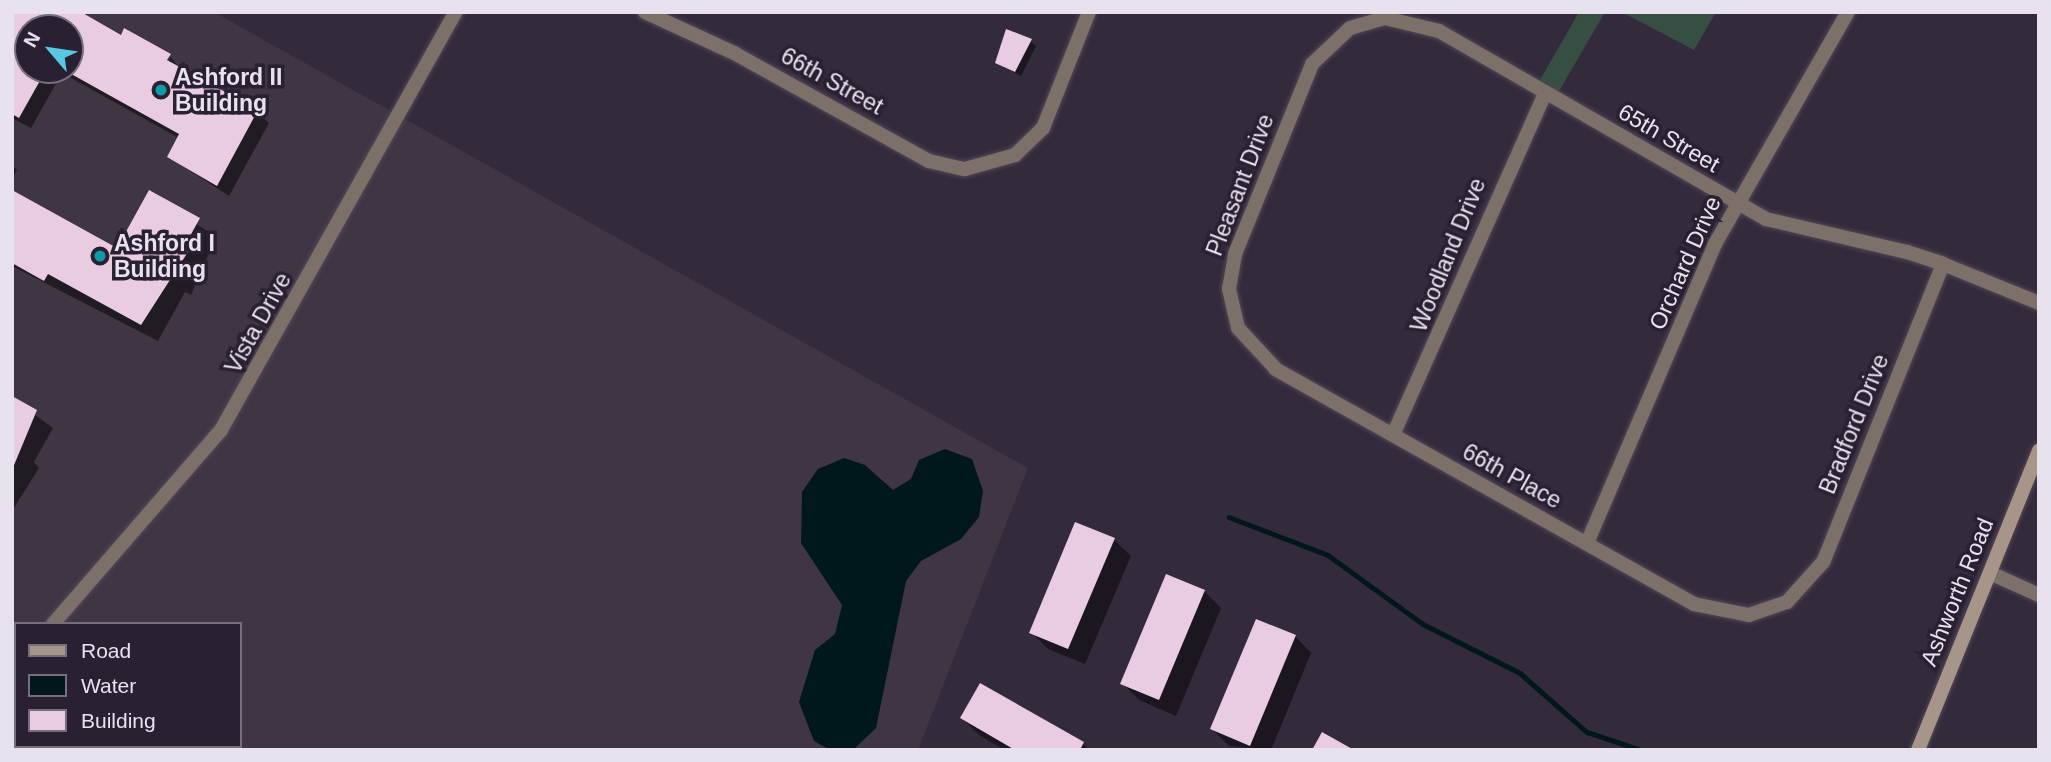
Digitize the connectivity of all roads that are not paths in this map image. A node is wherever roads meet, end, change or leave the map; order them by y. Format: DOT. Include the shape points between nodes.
graph roads {
  1 [pos="456,12"];
  2 [pos="645,12"];
  3 [pos="1089,12"];
  4 [pos="1848,12"];
  5 [pos="1307,76"];
  6 [pos="1545,93"];
  7 [pos="1736,204"];
  8 [pos="1943,264"];
  9 [pos="2039,303"];
  10 [pos="1233,313"];
  11 [pos="1393,435"];
  12 [pos="2039,451"];
  13 [pos="1587,543"];
  14 [pos="1990,573"];
  15 [pos="1797,595"];
  16 [pos="2039,595"];
  17 [pos="55,622"];
  18 [pos="1918,750"];
  1 -- 17 [label="street, Vista Drive" via="221,430"];
  2 -- 3 [label="street, 66th Street" via="734,53 929,161 965,169 1002,162 1043,128"];
  4 -- 7 [label="street, Orchard Drive"];
  5 -- 6 [label="street, 65th Street" via="1322,51 1350,28 1404,19 1439,31"];
  5 -- 10 [label="street, Pleasant Drive" via="1235,254 1228,289"];
  6 -- 7 [label="street, 65th Street"];
  6 -- 11 [label="street, Woodland Drive"];
  7 -- 8 [label="street, 65th Street" via="1799,231"];
  7 -- 13 [label="street, Orchard Drive"];
  8 -- 9 [label="street, 65th Street"];
  8 -- 15 [label="street, Bradford Drive" via="1823,562"];
  10 -- 11 [label="street, 66th Place" via="1261,359"];
  11 -- 13 [label="street, 66th Place"];
  12 -- 14 [label="main road, Ashworth Road"];
  13 -- 15 [label="street, 66th Place" via="1711,611 1749,615"];
  14 -- 16 [label="street"];
  14 -- 18 [label="main road, Ashworth Road"];
}
